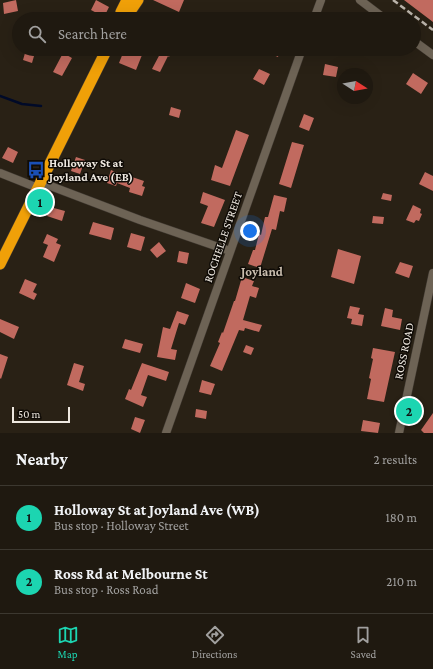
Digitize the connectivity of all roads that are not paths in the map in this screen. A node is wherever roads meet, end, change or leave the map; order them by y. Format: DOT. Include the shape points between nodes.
graph roads {
  1 [pos="127,0"];
  2 [pos="138,0"];
  3 [pos="321,0"];
  4 [pos="360,0"];
  5 [pos="122,12"];
  6 [pos="130,12"];
  7 [pos="317,12"];
  8 [pos="376,12"];
  9 [pos="421,46"];
  10 [pos="433,55"];
  11 [pos="104,56"];
  12 [pos="300,56"];
  13 [pos="0,173"];
  14 [pos="39,185"];
  15 [pos="230,251"];
  16 [pos="0,264"];
  17 [pos="433,273"];
  18 [pos="166,433"];
  19 [pos="399,433"];
  1 -- 5 [label="highway"];
  2 -- 6 [label="highway"];
  3 -- 7 [label="street"];
  4 -- 8 [label="street"];
  9 -- 10 [label="street"];
  11 -- 14 [label="highway"];
  12 -- 15 [label="street, ROCHELLE STREET"];
  13 -- 14 [label="street"];
  14 -- 15 [label="street"];
  14 -- 16 [label="highway"];
  15 -- 18 [label="street, ROCHELLE STREET"];
  17 -- 19 [label="street, ROSS ROAD"];
}
